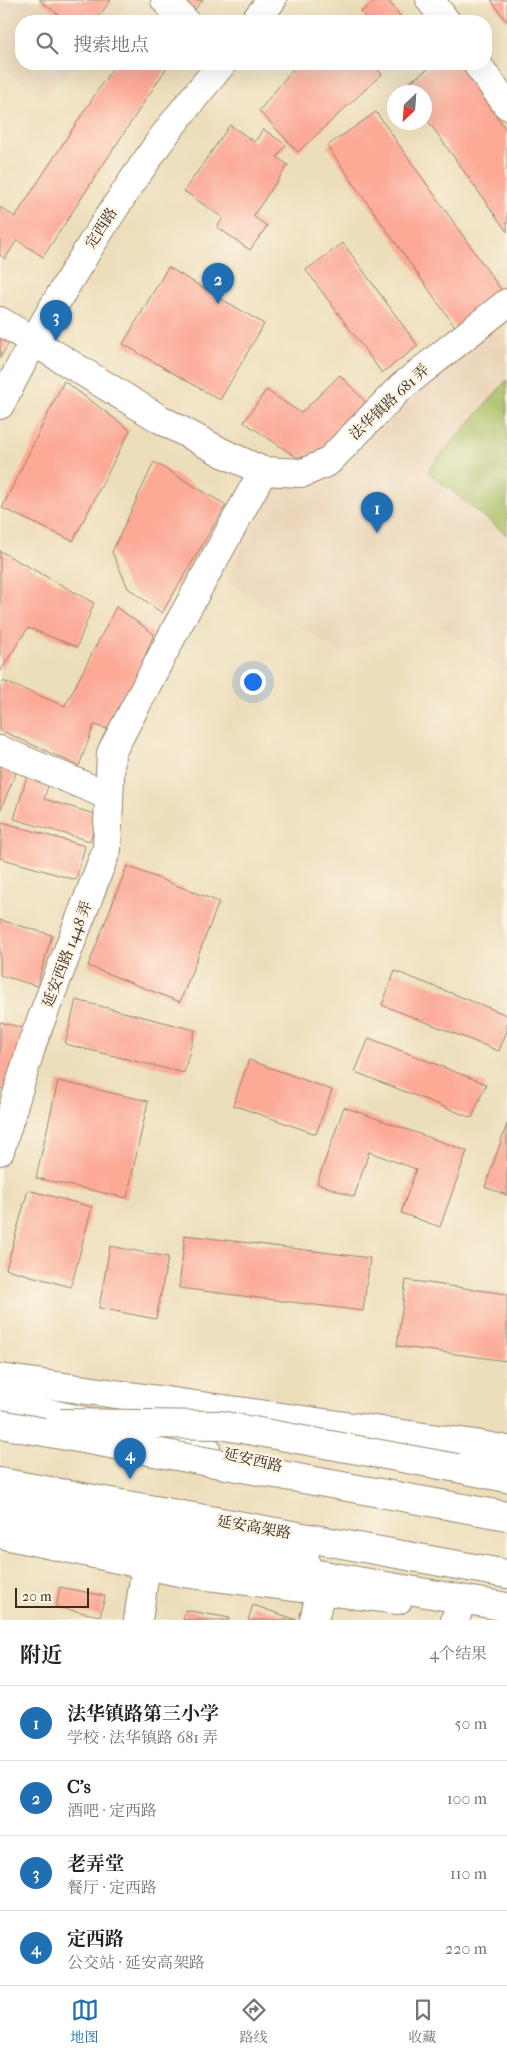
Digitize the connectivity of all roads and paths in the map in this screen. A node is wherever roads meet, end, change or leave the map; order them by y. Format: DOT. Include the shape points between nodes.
graph roads {
  1 [pos="165,0"];
  2 [pos="272,0"];
  3 [pos="430,0"];
  4 [pos="179,15"];
  5 [pos="260,15"];
  6 [pos="441,15"];
  7 [pos="217,70"];
  8 [pos="481,70"];
  9 [pos="507,105"];
  10 [pos="507,303"];
  11 [pos="0,321"];
  12 [pos="33,340"];
  13 [pos="0,405"];
  14 [pos="263,471"];
  15 [pos="0,750"];
  16 [pos="109,796"];
  17 [pos="0,1151"];
  18 [pos="0,1378"];
  19 [pos="0,1402"];
  20 [pos="0,1423"];
  21 [pos="507,1450"];
  22 [pos="507,1478"];
  23 [pos="0,1482"];
  24 [pos="0,1496"];
  25 [pos="0,1513"];
  26 [pos="507,1517"];
  27 [pos="0,1534"];
  28 [pos="146,1565"];
  29 [pos="507,1574"];
  30 [pos="321,1590"];
  31 [pos="507,1600"];
  32 [pos="507,1607"];
  33 [pos="457,1614"];
  34 [pos="507,1614"];
  35 [pos="138,1620"];
  36 [pos="314,1620"];
  1 -- 4 [label="main road"];
  2 -- 5 [label="main road"];
  3 -- 6 [label="main road"];
  7 -- 12 [label="main road, 定西路" via="159,142 122,196"];
  8 -- 9 [label="main road"];
  10 -- 14 [label="main road, 法华镇路 681 弄" via="401,387 328,462 303,472"];
  11 -- 12 [label="main road"];
  12 -- 13 [label="main road, 定西路"];
  12 -- 14 [label="main road" via="160,419"];
  14 -- 16 [label="main road, 延安西路 1448 弄" via="111,753"];
  15 -- 16 [label="main road"];
  16 -- 17 [label="main road, 延安西路 1448 弄" via="107,849 34,1041"];
  18 -- 21 [label="main road"];
  19 -- 26 [label="main road, 延安西路"];
  20 -- 22 [label="main road, bridge" via="220,1425"];
  20 -- 26 [label="main road, bridge"];
  23 -- 29 [label="main road, 延安高架路"];
  24 -- 31 [label="main road"];
  25 -- 32 [label="main road"];
  27 -- 28 [label="main road"];
  28 -- 30 [label="main road" via="184,1573"];
  28 -- 35 [label="main road"];
  30 -- 33 [label="main road"];
  30 -- 36 [label="main road"];
  33 -- 34 [label="main road"];
}
